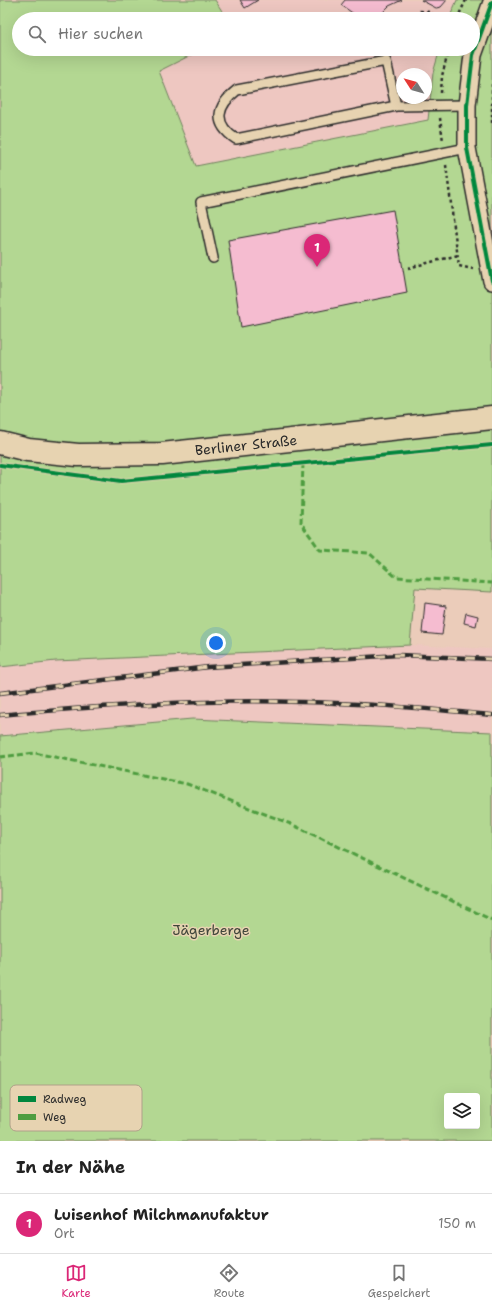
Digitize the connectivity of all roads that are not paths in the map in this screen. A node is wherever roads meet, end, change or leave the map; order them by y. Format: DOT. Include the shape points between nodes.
graph roads {
  1 [pos="492,2"];
  2 [pos="480,35"];
  3 [pos="473,56"];
  4 [pos="466,105"];
  5 [pos="396,106"];
  6 [pos="467,148"];
  7 [pos="486,217"];
  8 [pos="213,258"];
  9 [pos="491,277"];
  10 [pos="492,418"];
  11 [pos="0,443"];
  1 -- 2 [label="street"];
  3 -- 4 [label="street"];
  4 -- 5 [label="lane"];
  4 -- 6 [label="street"];
  5 -- 5 [label="lane" via="236,138 227,132 220,122 220,112 225,99 237,90 386,61"];
  6 -- 7 [label="street"];
  6 -- 8 [label="lane" via="201,202"];
  7 -- 9 [label="street"];
  10 -- 11 [label="main road, Berliner Straße" via="162,454 78,455 28,450"];
}
